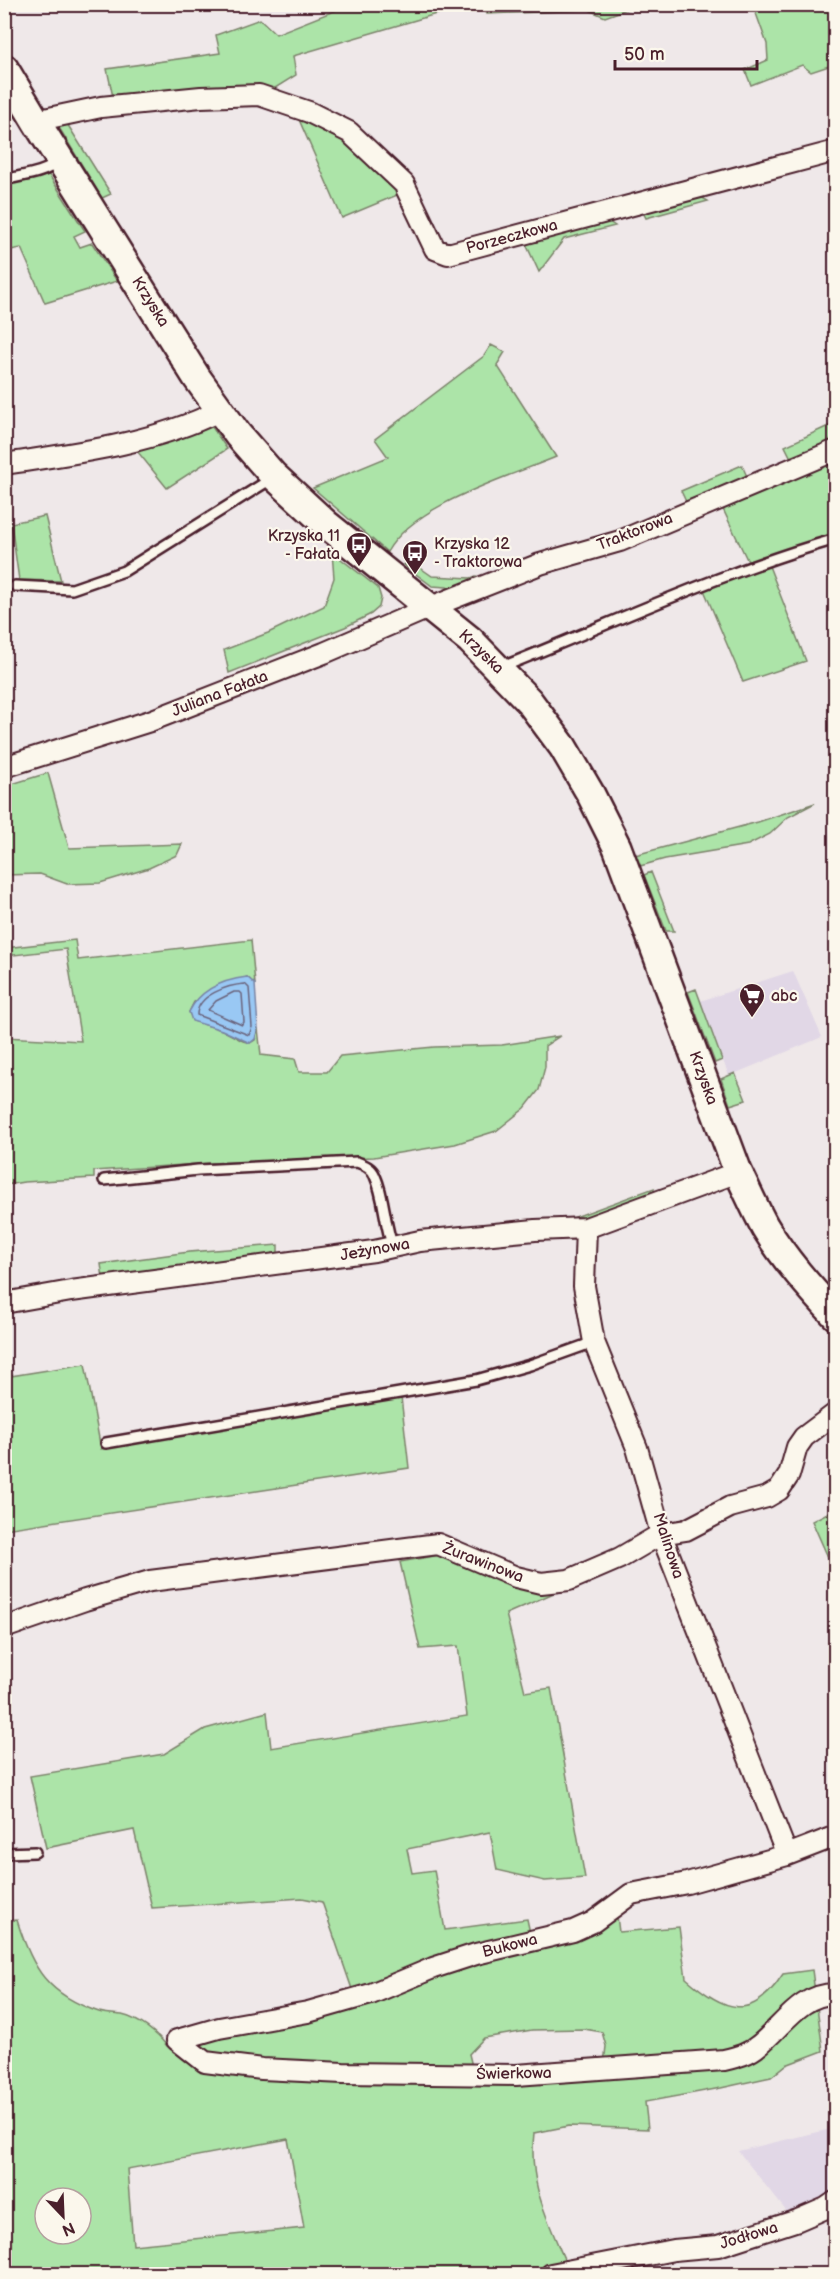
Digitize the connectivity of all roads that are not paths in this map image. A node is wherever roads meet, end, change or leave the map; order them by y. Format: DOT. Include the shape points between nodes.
graph roads {
  1 [pos="4,68"];
  2 [pos="37,123"];
  3 [pos="836,152"];
  4 [pos="60,160"];
  5 [pos="4,180"];
  6 [pos="219,411"];
  7 [pos="836,450"];
  8 [pos="4,464"];
  9 [pos="273,474"];
  10 [pos="836,539"];
  11 [pos="15,586"];
  12 [pos="431,607"];
  13 [pos="499,668"];
  14 [pos="4,767"];
  15 [pos="738,1172"];
  16 [pos="104,1180"];
  17 [pos="586,1228"];
  18 [pos="393,1247"];
  19 [pos="4,1303"];
  20 [pos="836,1316"];
  21 [pos="594,1342"];
  22 [pos="836,1413"];
  23 [pos="106,1443"];
  24 [pos="661,1534"];
  25 [pos="4,1628"];
  26 [pos="836,1836"];
  27 [pos="35,1852"];
  28 [pos="4,1853"];
  29 [pos="787,1855"];
  30 [pos="836,1994"];
  31 [pos="177,2040"];
  32 [pos="836,2200"];
  33 [pos="551,2274"];
  1 -- 2 [label="street, Krzyska"];
  2 -- 3 [label="street, Porzeczkowa" via="101,107 259,95 309,112 349,132 404,184 435,249 448,254"];
  2 -- 4 [label="street, Krzyska"];
  4 -- 5 [label="lane" via="41,172"];
  4 -- 6 [label="street, Krzyska"];
  6 -- 8 [label="street" via="194,423 118,445"];
  6 -- 9 [label="street, Krzyska"];
  7 -- 12 [label="street, Traktorowa" via="620,541 540,564"];
  9 -- 11 [label="lane" via="124,571 72,589"];
  9 -- 12 [label="street, Krzyska" via="326,524"];
  10 -- 13 [label="lane" via="791,551"];
  12 -- 13 [label="street, Krzyska"];
  12 -- 14 [label="street, Juliana Fałata" via="150,721"];
  13 -- 15 [label="street, Krzyska" via="562,747 617,847"];
  15 -- 17 [label="street, Jeżynowa"];
  15 -- 20 [label="street, Krzyska" via="766,1228"];
  16 -- 18 [label="lane" via="198,1170 357,1162 375,1176"];
  17 -- 18 [label="street, Jeżynowa" via="420,1241"];
  17 -- 21 [label="street, Malinowa" via="584,1286"];
  18 -- 19 [label="street, Jeżynowa"];
  21 -- 23 [label="lane" via="476,1380"];
  21 -- 24 [label="street, Malinowa" via="637,1448"];
  22 -- 24 [label="street, Żurawinowa" via="804,1437 779,1490 730,1507 686,1530"];
  24 -- 25 [label="street, Żurawinowa" via="620,1558 569,1580 541,1583 516,1577 438,1544 150,1581"];
  24 -- 29 [label="street, Malinowa"];
  26 -- 29 [label="street, Bukowa"];
  27 -- 28 [label="lane"];
  29 -- 31 [label="street, Bukowa" via="631,1894 593,1922 573,1931 476,1954 371,1994"];
  30 -- 31 [label="street, Świerkowa" via="808,2001 791,2012 758,2047 724,2061 586,2071 516,2075 262,2069 205,2062"];
  32 -- 33 [label="street, Jodłowa" via="798,2220 718,2246 674,2250"];
}
